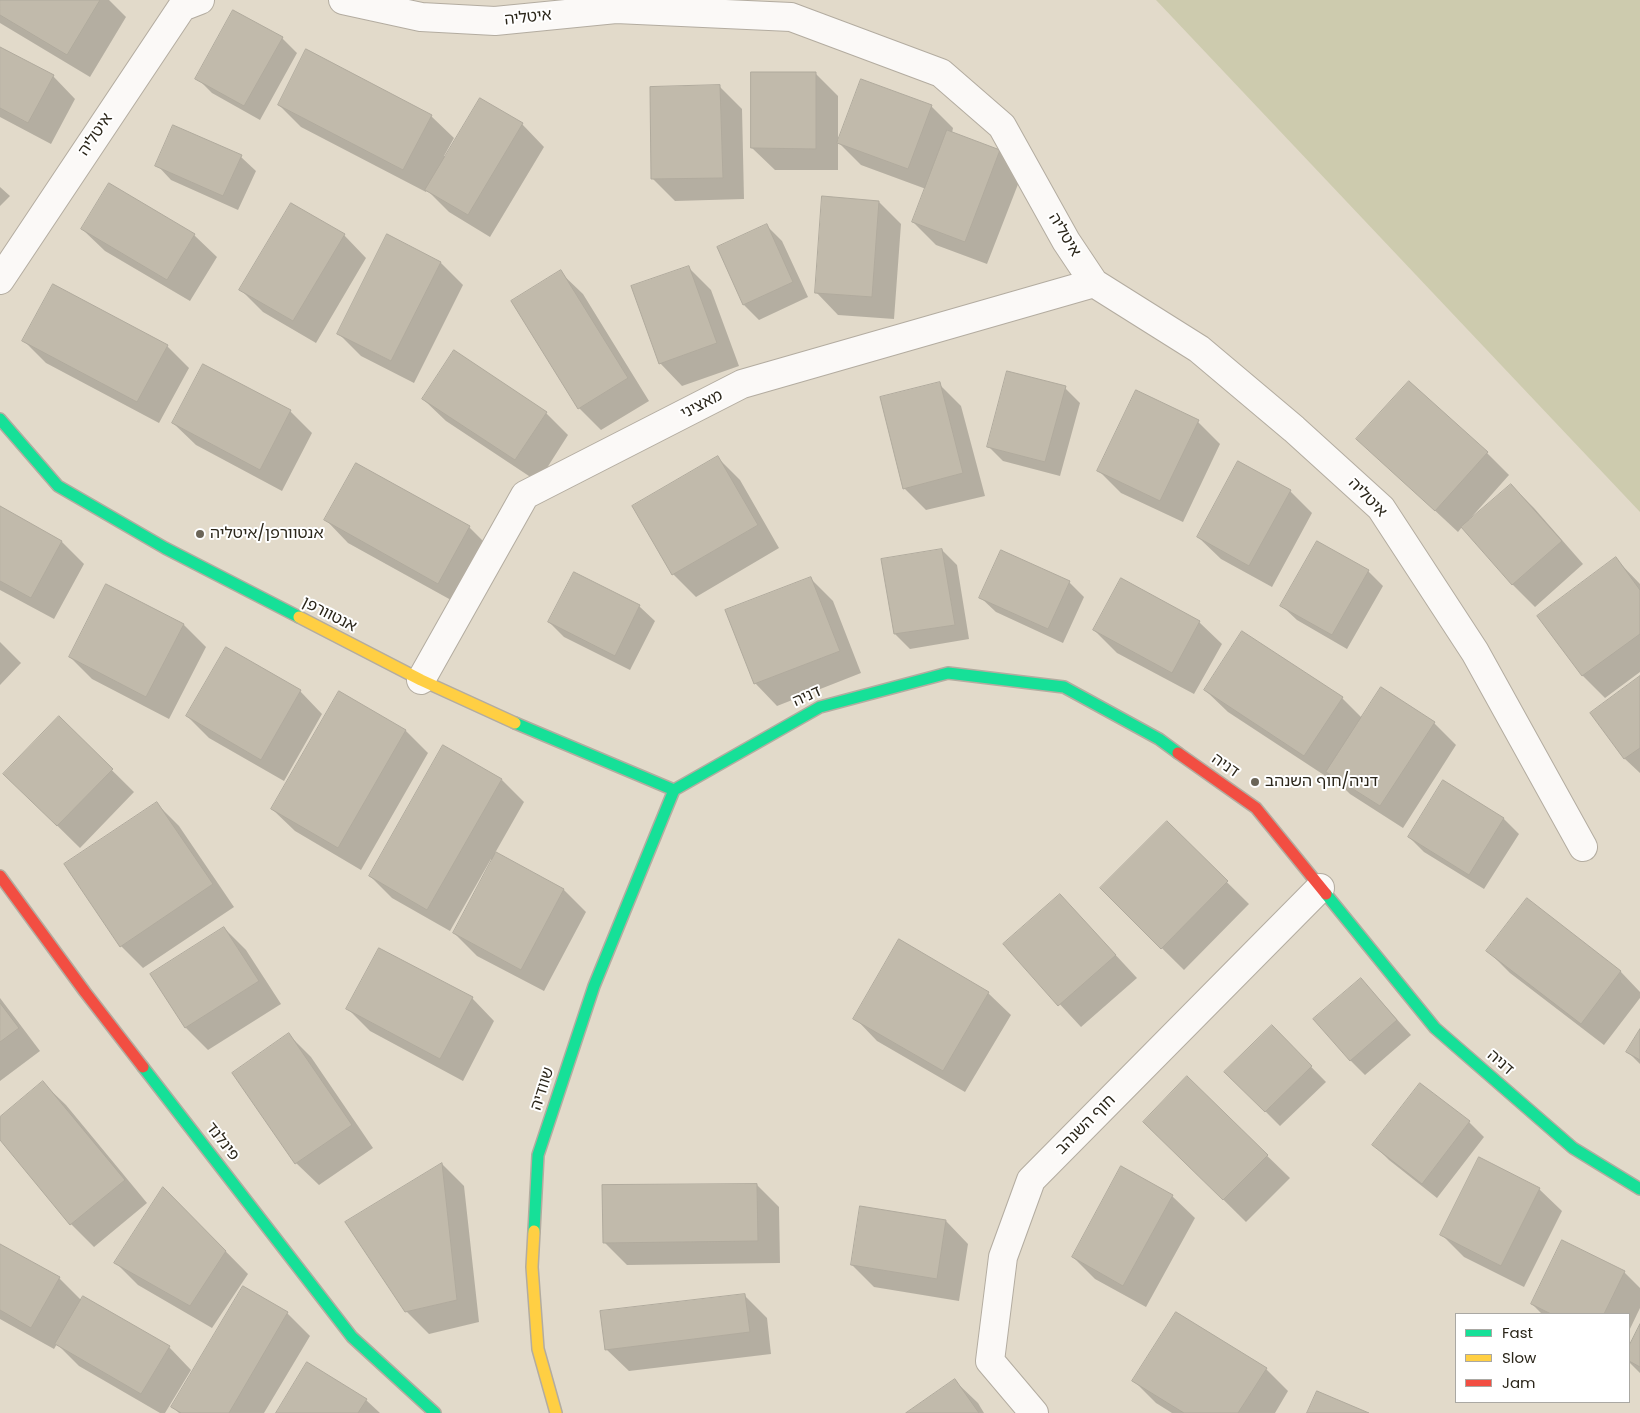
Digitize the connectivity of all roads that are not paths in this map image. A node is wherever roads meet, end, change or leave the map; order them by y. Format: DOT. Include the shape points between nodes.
graph roads {
  1 [pos="200,0"];
  2 [pos="343,0"];
  3 [pos="0,280"];
  4 [pos="1094,283"];
  5 [pos="0,419"];
  6 [pos="420,680"];
  7 [pos="674,790"];
  8 [pos="1583,847"];
  9 [pos="0,876"];
  10 [pos="1320,888"];
  11 [pos="1640,1190"];
  12 [pos="435,1413"];
  13 [pos="556,1413"];
  14 [pos="1034,1413"];
  1 -- 3 [label="street, איטליה" via="182,7"];
  2 -- 4 [label="street, איטליה" via="421,18 495,21 616,9 791,17 941,73 1002,126 1066,241"];
  4 -- 6 [label="street, מאציני" via="742,384 524,495"];
  4 -- 8 [label="street, איטליה" via="1199,350 1294,429 1381,508 1475,652"];
  5 -- 6 [label="street, אנטוורפן" via="58,486 165,548"];
  6 -- 7 [label="street, אנטוורפן"];
  7 -- 10 [label="street, דניה" via="820,707 948,673 1064,687 1159,740 1256,808"];
  7 -- 13 [label="street, שוודיה" via="594,986 538,1155 533,1285 538,1349"];
  9 -- 12 [label="street, פינלנד" via="91,1000 352,1337"];
  10 -- 11 [label="street, דניה" via="1435,1028 1573,1148"];
  10 -- 14 [label="street, חוף השנהב" via="1031,1180 1003,1257 990,1361"];
}
